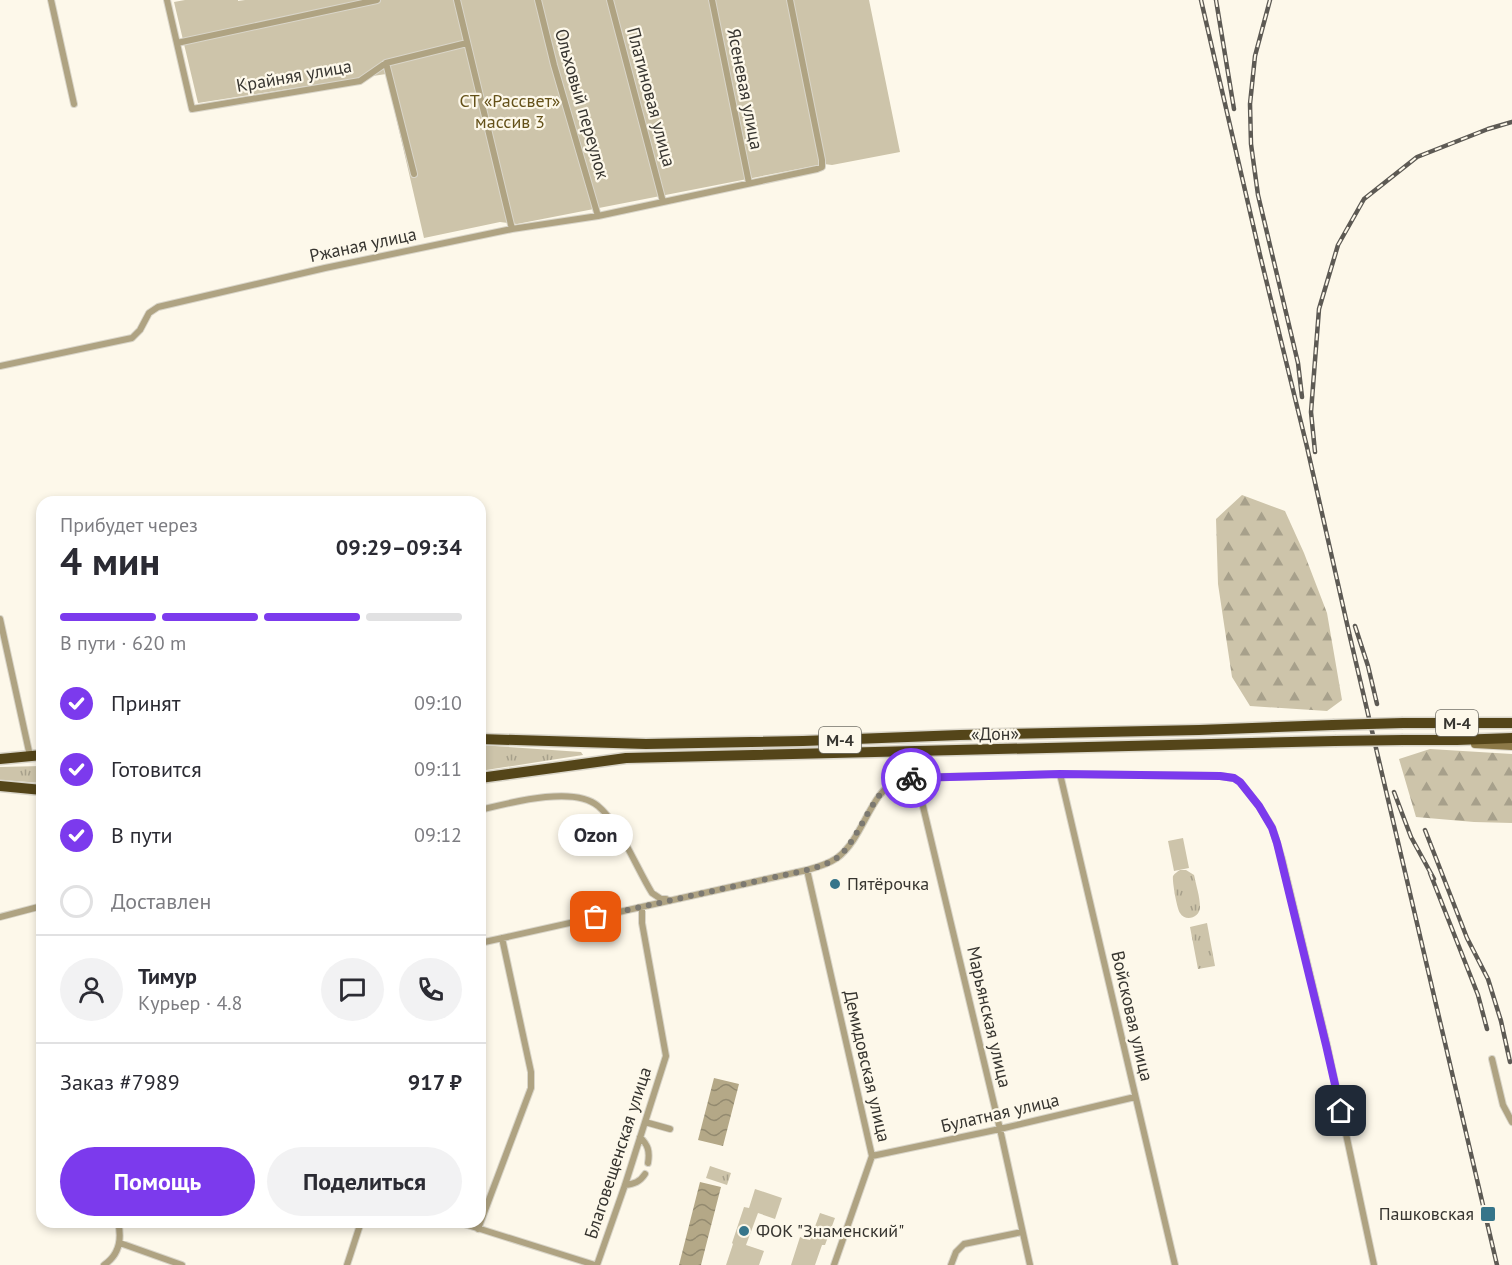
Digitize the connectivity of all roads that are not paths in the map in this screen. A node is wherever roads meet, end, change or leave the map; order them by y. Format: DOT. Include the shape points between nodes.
graph roads {
  1 [pos="51,0"];
  2 [pos="167,0"];
  3 [pos="377,0"];
  4 [pos="457,0"];
  5 [pos="538,0"];
  6 [pos="610,0"];
  7 [pos="712,0"];
  8 [pos="790,0"];
  9 [pos="467,42"];
  10 [pos="177,43"];
  11 [pos="386,63"];
  12 [pos="74,104"];
  13 [pos="414,174"];
  14 [pos="749,183"];
  15 [pos="663,202"];
  16 [pos="598,216"];
  17 [pos="512,229"];
  18 [pos="0,366"];
  19 [pos="0,619"];
  20 [pos="1512,723"];
  21 [pos="1512,738"];
  22 [pos="486,740"];
  23 [pos="1457,740"];
  24 [pos="1512,746"];
  25 [pos="36,756"];
  26 [pos="0,759"];
  27 [pos="1060,774"];
  28 [pos="486,777"];
  29 [pos="916,777"];
  30 [pos="0,786"];
  31 [pos="36,789"];
  32 [pos="486,809"];
  33 [pos="807,870"];
  34 [pos="670,900"];
  35 [pos="642,907"];
  36 [pos="36,908"];
  37 [pos="0,917"];
  38 [pos="502,938"];
  39 [pos="486,942"];
  40 [pos="1492,1059"];
  41 [pos="1135,1097"];
  42 [pos="645,1122"];
  43 [pos="1512,1122"];
  44 [pos="670,1129"];
  45 [pos="1000,1129"];
  46 [pos="640,1137"];
  47 [pos="872,1156"];
  48 [pos="648,1162"];
  49 [pos="645,1174"];
  50 [pos="625,1185"];
  51 [pos="486,1208"];
  52 [pos="119,1228"];
  53 [pos="359,1228"];
  54 [pos="475,1228"];
  55 [pos="478,1229"];
  56 [pos="1022,1232"];
  57 [pos="120,1243"];
  58 [pos="104,1265"];
  59 [pos="183,1265"];
  60 [pos="347,1265"];
  61 [pos="596,1265"];
  62 [pos="834,1265"];
  63 [pos="951,1265"];
  64 [pos="1030,1265"];
  65 [pos="1174,1265"];
  66 [pos="1374,1265"];
  1 -- 12 [label="street"];
  2 -- 10 [label="street"];
  3 -- 10 [label="street"];
  4 -- 9 [label="street"];
  5 -- 16 [label="street, Ольховый переулок"];
  6 -- 15 [label="street, Платиновая улица"];
  7 -- 14 [label="street, Ясеневая улица"];
  8 -- 14 [label="street, Ржаная улица" via="822,166"];
  9 -- 11 [label="street, Крайняя улица"];
  9 -- 17 [label="street"];
  10 -- 11 [label="street, Крайняя улица" via="192,109 360,81"];
  11 -- 13 [label="street"];
  14 -- 15 [label="street, Ржаная улица"];
  15 -- 16 [label="street, Ржаная улица"];
  16 -- 17 [label="street, Ржаная улица"];
  17 -- 18 [label="street, Ржаная улица" via="158,307 132,338"];
  19 -- 25 [label="street"];
  20 -- 22 [label="highway, «Дон» / М-4, bridge" via="781,742"];
  21 -- 23 [label="highway, «Дон» / М-4"];
  23 -- 24 [label="main road"];
  23 -- 28 [label="highway, «Дон» / М-4, bridge" via="626,758"];
  25 -- 26 [label="highway"];
  27 -- 29 [label="street"];
  27 -- 41 [label="street, Войсковая улица"];
  27 -- 66 [label="street" via="1234,778 1259,806 1272,828 1282,859"];
  29 -- 33 [label="street" via="900,778 888,786 838,857"];
  29 -- 45 [label="street, Марьянская улица"];
  30 -- 31 [label="highway"];
  32 -- 34 [label="street" via="538,798 584,798 608,816 652,893"];
  33 -- 34 [label="street"];
  33 -- 47 [label="street, Демидовская улица"];
  34 -- 35 [label="street"];
  35 -- 38 [label="street"];
  35 -- 42 [label="street, Благовещенская улица" via="666,1056"];
  36 -- 37 [label="street"];
  38 -- 39 [label="street"];
  38 -- 51 [label="street" via="531,1072 531,1088"];
  40 -- 43 [label="street" via="1503,1105"];
  41 -- 45 [label="street, Булатная улица"];
  41 -- 65 [label="street, Войсковая улица"];
  42 -- 44 [label="street"];
  42 -- 46 [label="street, Благовещенская улица"];
  45 -- 47 [label="street, Булатная улица"];
  45 -- 56 [label="street, Марьянская улица"];
  46 -- 48 [label="street" via="650,1153"];
  46 -- 50 [label="street, Благовещенская улица"];
  47 -- 62 [label="street, Демидовская улица"];
  49 -- 50 [label="street" via="634,1184"];
  50 -- 61 [label="street, Благовещенская улица"];
  52 -- 57 [label="street"];
  53 -- 60 [label="street"];
  54 -- 55 [label="street"];
  55 -- 61 [label="street"];
  56 -- 63 [label="street" via="964,1244"];
  56 -- 64 [label="street, Марьянская улица"];
  57 -- 58 [label="street"];
  57 -- 59 [label="street"];
}
